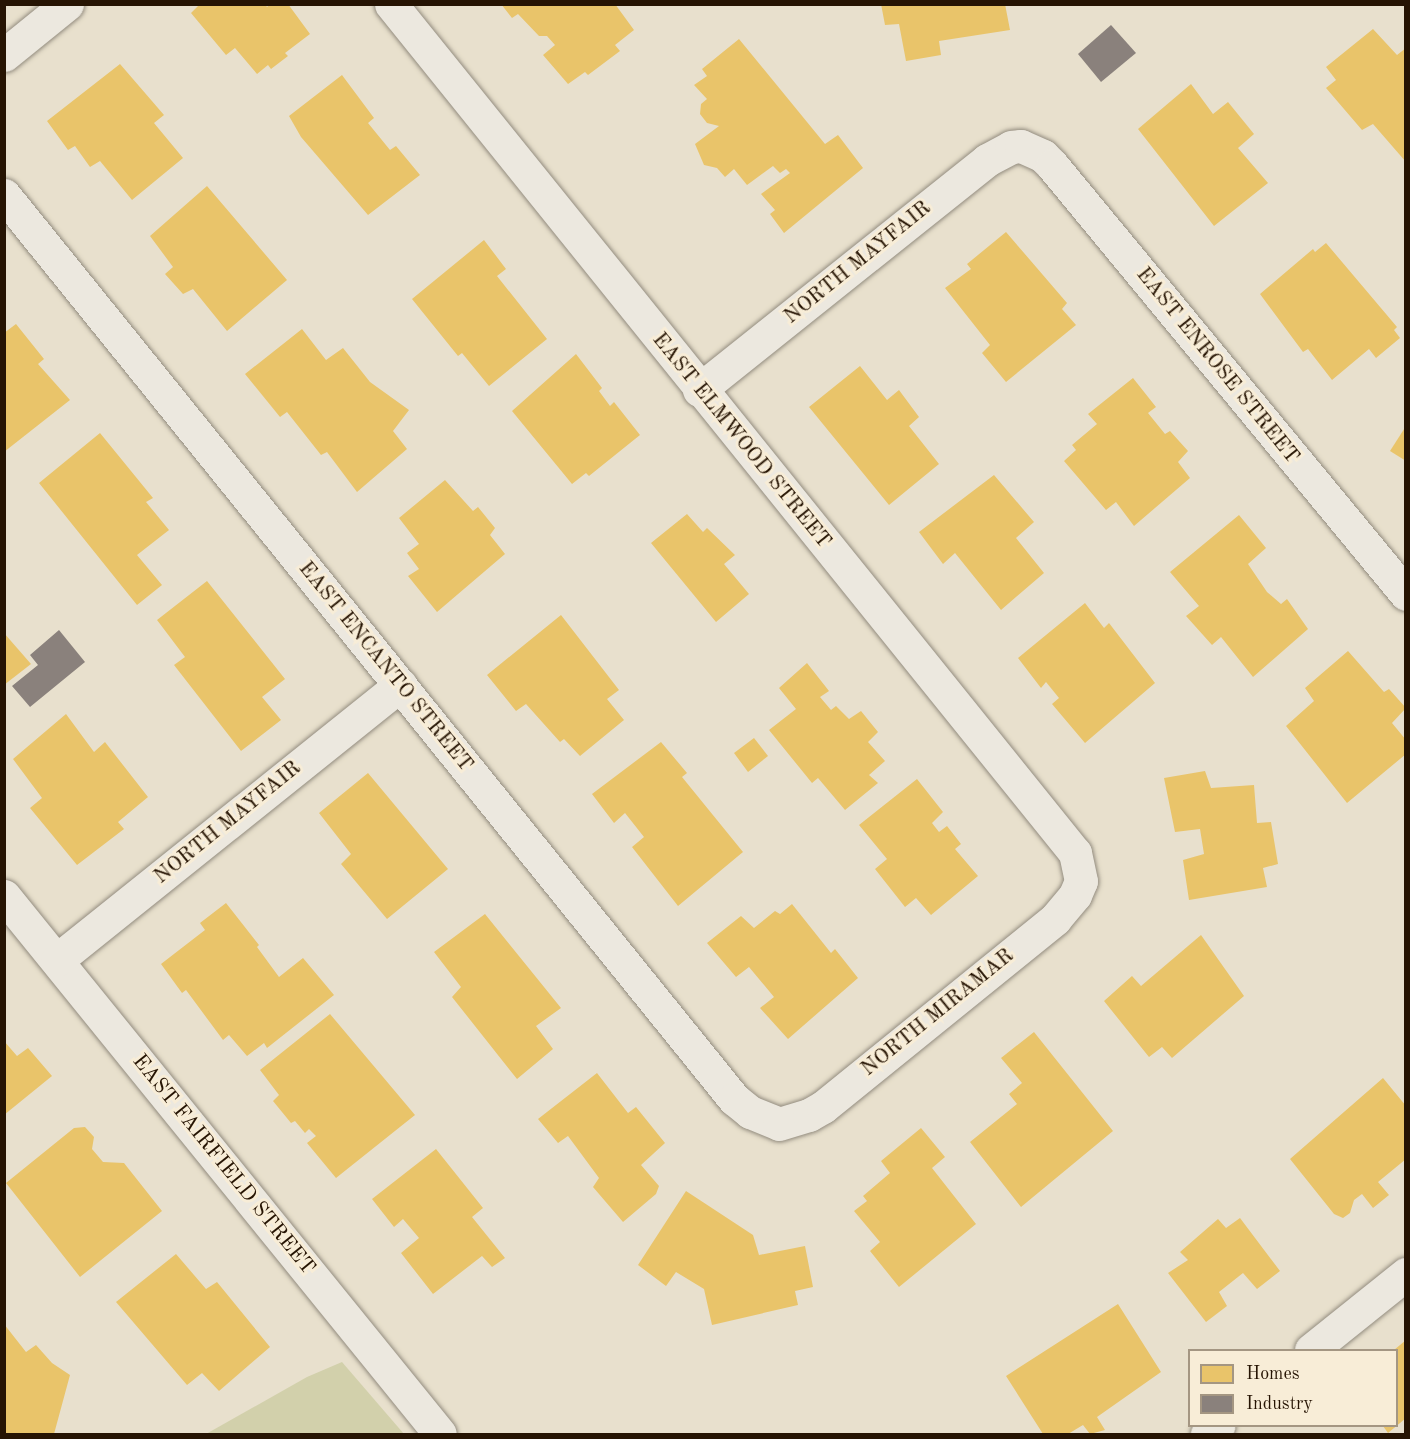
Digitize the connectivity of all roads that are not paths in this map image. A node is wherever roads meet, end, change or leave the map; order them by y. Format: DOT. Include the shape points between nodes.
graph roads {
  1 [pos="67,4"];
  2 [pos="391,4"];
  3 [pos="4,55"];
  4 [pos="1021,146"];
  5 [pos="4,195"];
  6 [pos="699,390"];
  7 [pos="1406,594"];
  8 [pos="400,685"];
  9 [pos="1081,881"];
  10 [pos="4,896"];
  11 [pos="57,960"];
  12 [pos="779,1124"];
  13 [pos="1406,1274"];
  14 [pos="1312,1349"];
  15 [pos="440,1434"];
  1 -- 3 [label="street"];
  2 -- 6 [label="street, EAST ELMWOOD STREET"];
  4 -- 6 [label="street, NORTH MAYFAIR" via="987,160"];
  4 -- 7 [label="street, EAST ENROSE STREET" via="1052,165"];
  5 -- 8 [label="street, EAST ENCANTO STREET"];
  6 -- 9 [label="street, EAST ELMWOOD STREET" via="1067,840 1077,860"];
  8 -- 11 [label="street, NORTH MAYFAIR"];
  8 -- 12 [label="street, EAST ENCANTO STREET" via="734,1099 750,1112"];
  9 -- 12 [label="street, NORTH MIRAMAR" via="1055,919 823,1107"];
  10 -- 11 [label="street, EAST FAIRFIELD STREET"];
  11 -- 15 [label="street, EAST FAIRFIELD STREET"];
  13 -- 14 [label="street"];
}
